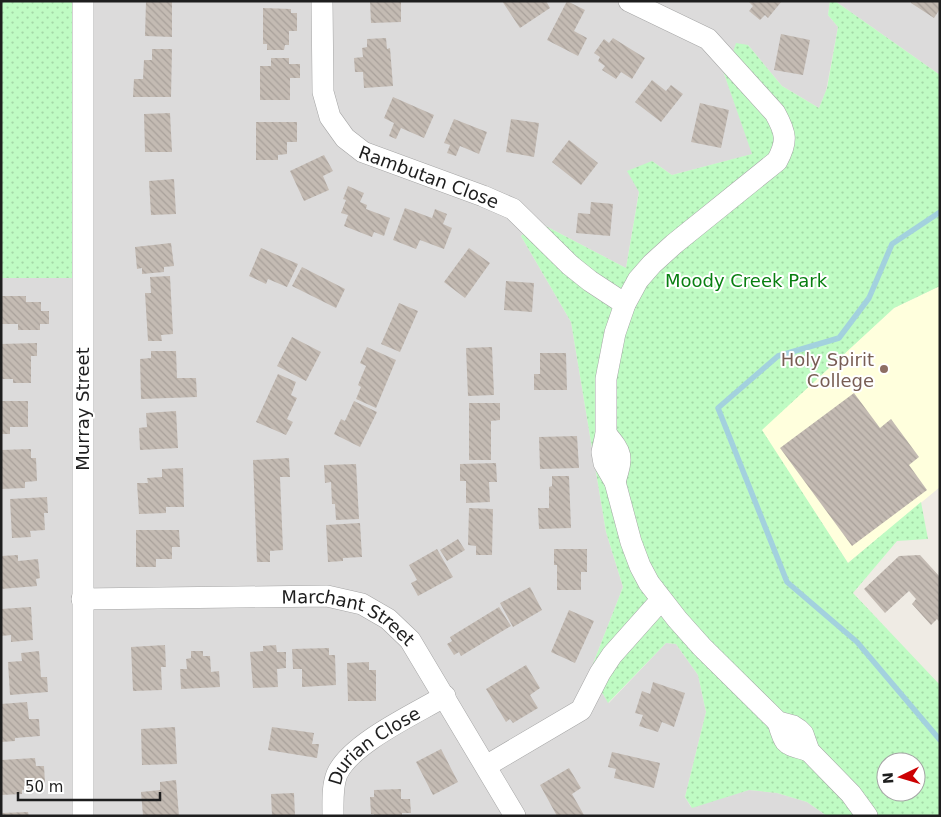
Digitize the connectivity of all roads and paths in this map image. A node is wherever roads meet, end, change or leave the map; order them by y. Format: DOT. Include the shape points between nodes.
graph roads {
  1 [pos="83,1"];
  2 [pos="322,1"];
  3 [pos="629,1"];
  4 [pos="625,304"];
  5 [pos="82,600"];
  6 [pos="661,600"];
  7 [pos="445,696"];
  8 [pos="486,766"];
  9 [pos="83,816"];
  10 [pos="333,816"];
  11 [pos="516,816"];
  12 [pos="867,816"];
  1 -- 5 [label="street, Murray Street"];
  2 -- 4 [label="street, Rambutan Close" via="324,92 330,117 345,138 363,152 513,210 570,265"];
  3 -- 4 [label="street" via="708,39 775,113 786,138 777,161 652,264 638,280"];
  4 -- 6 [label="street" via="615,333 606,379 606,434 602,458 615,482 626,528 640,566"];
  5 -- 7 [label="street, Marchant Street" via="328,596 362,604 388,618 410,640"];
  5 -- 9 [label="street, Murray Street"];
  6 -- 8 [label="street" via="612,655 581,710"];
  6 -- 12 [label="street" via="702,647 778,722 800,730 809,751 851,794"];
  7 -- 8 [label="street, Marchant Street"];
  7 -- 10 [label="street, Durian Close" via="361,745 345,761 337,775"];
  8 -- 11 [label="street, Marchant Street"];
}
